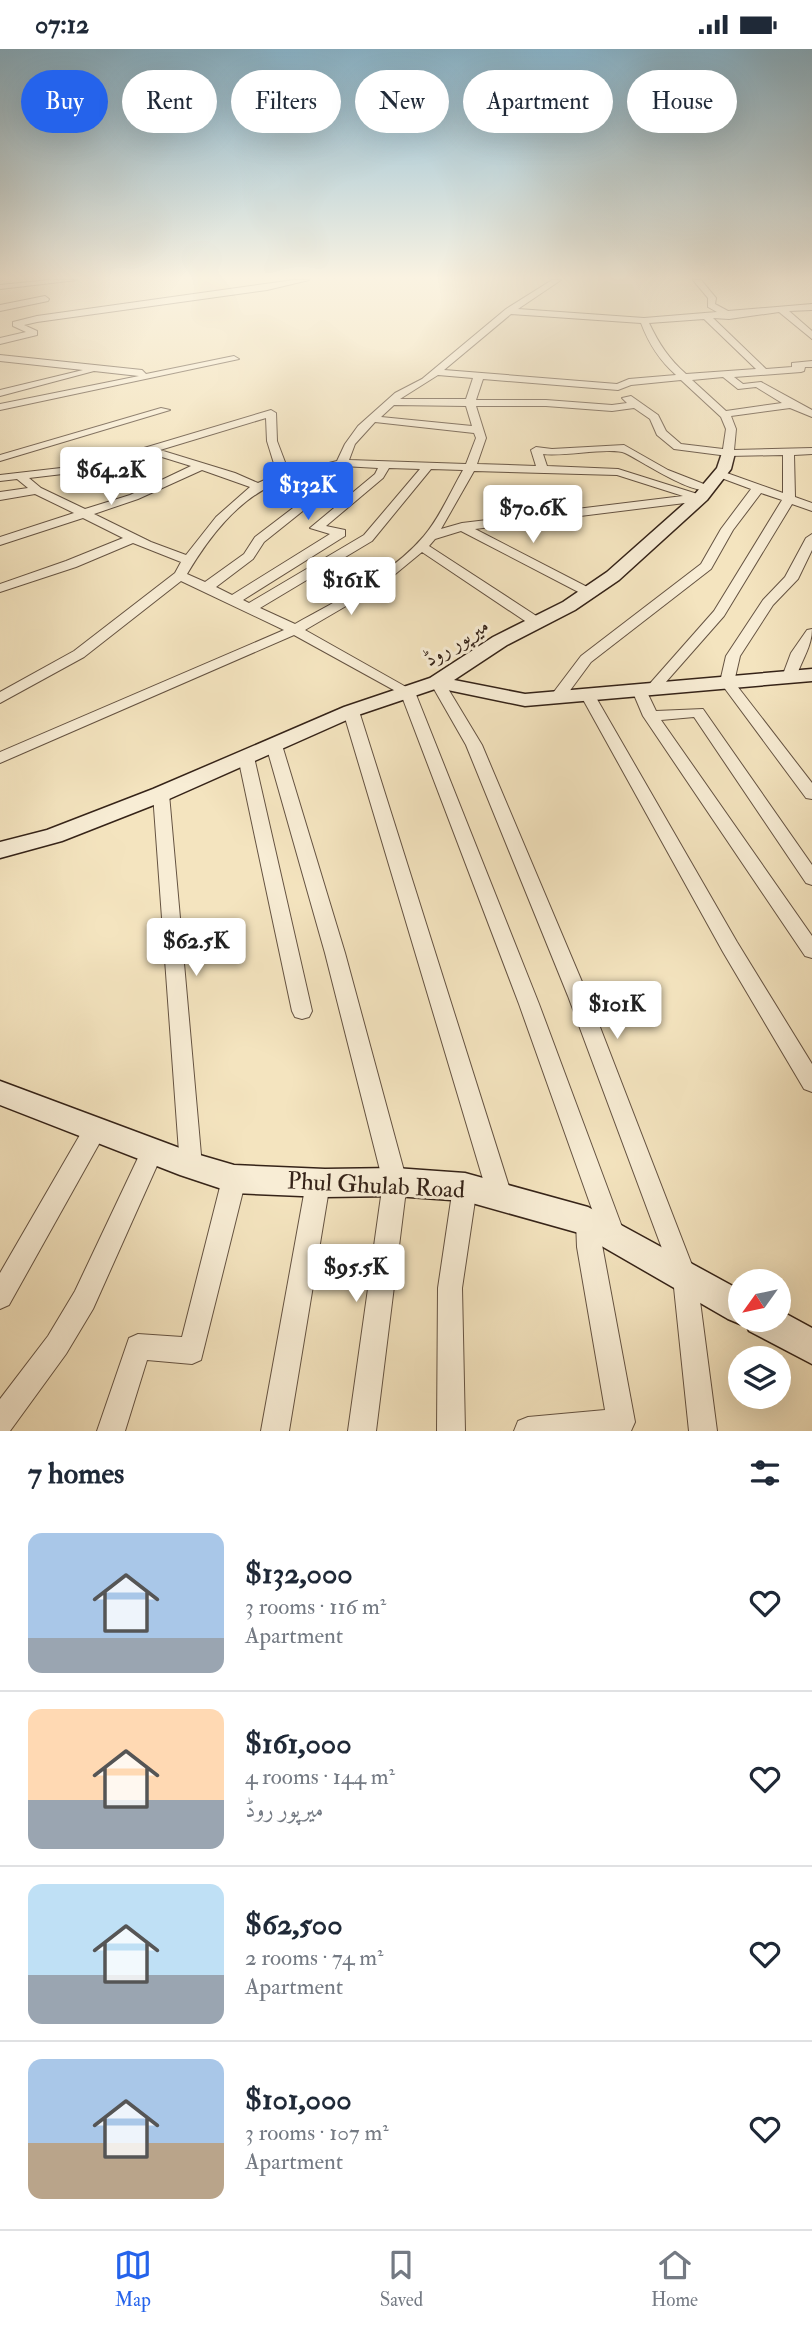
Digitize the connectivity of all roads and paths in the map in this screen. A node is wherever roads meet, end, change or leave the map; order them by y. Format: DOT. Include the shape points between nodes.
graph roads {
  1 [pos="468,344"];
  2 [pos="654,344"];
  3 [pos="738,344"];
  4 [pos="0,358"];
  5 [pos="234,359"];
  6 [pos="812,364"];
  7 [pos="102,368"];
  8 [pos="435,372"];
  9 [pos="764,372"];
  10 [pos="155,374"];
  11 [pos="726,375"];
  12 [pos="479,376"];
  13 [pos="682,377"];
  14 [pos="618,387"];
  15 [pos="0,393"];
  16 [pos="392,403"];
  17 [pos="470,403"];
  18 [pos="633,405"];
  19 [pos="791,405"];
  20 [pos="0,407"];
  21 [pos="165,410"];
  22 [pos="724,414"];
  23 [pos="812,414"];
  24 [pos="373,419"];
  25 [pos="478,430"];
  26 [pos="150,450"];
  27 [pos="812,451"];
  28 [pos="728,453"];
  29 [pos="788,453"];
  30 [pos="0,458"];
  31 [pos="342,463"];
  32 [pos="386,464"];
  33 [pos="200,465"];
  34 [pos="429,465"];
  35 [pos="471,466"];
  36 [pos="542,467"];
  37 [pos="21,477"];
  38 [pos="0,478"];
  39 [pos="273,480"];
  40 [pos="710,486"];
  41 [pos="259,487"];
  42 [pos="759,487"];
  43 [pos="37,490"];
  44 [pos="0,496"];
  45 [pos="789,499"];
  46 [pos="812,507"];
  47 [pos="89,514"];
  48 [pos="462,527"];
  49 [pos="133,538"];
  50 [pos="812,538"];
  51 [pos="0,541"];
  52 [pos="426,541"];
  53 [pos="188,560"];
  54 [pos="180,575"];
  55 [pos="207,587"];
  56 [pos="0,588"];
  57 [pos="588,593"];
  58 [pos="233,600"];
  59 [pos="250,608"];
  60 [pos="536,622"];
  61 [pos="295,630"];
  62 [pos="812,633"];
  63 [pos="812,675"];
  64 [pos="789,677"];
  65 [pos="437,682"];
  66 [pos="727,682"];
  67 [pos="646,689"];
  68 [pos="408,692"];
  69 [pos="587,694"];
  70 [pos="558,697"];
  71 [pos="0,698"];
  72 [pos="351,712"];
  73 [pos="651,716"];
  74 [pos="274,745"];
  75 [pos="246,757"];
  76 [pos="0,758"];
  77 [pos="161,794"];
  78 [pos="812,795"];
  79 [pos="0,850"];
  80 [pos="812,879"];
  81 [pos="812,951"];
  82 [pos="302,1011"];
  83 [pos="812,1083"];
  84 [pos="0,1093"];
  85 [pos="96,1128"];
  86 [pos="152,1150"];
  87 [pos="191,1166"];
  88 [pos="234,1179"];
  89 [pos="395,1182"];
  90 [pos="318,1183"];
  91 [pos="465,1187"];
  92 [pos="500,1196"];
  93 [pos="588,1221"];
  94 [pos="615,1239"];
  95 [pos="685,1278"];
  96 [pos="0,1297"];
  97 [pos="728,1301"];
  98 [pos="785,1332"];
  99 [pos="812,1347"];
  100 [pos="0,1422"];
  101 [pos="111,1431"];
  102 [pos="275,1431"];
  103 [pos="362,1431"];
  104 [pos="451,1431"];
  105 [pos="528,1431"];
  106 [pos="703,1431"];
  1 -- 8 [label="street"];
  2 -- 13 [label="street"];
  3 -- 9 [label="street"];
  4 -- 7 [label="street"];
  5 -- 10 [label="street"];
  6 -- 9 [label="street"];
  7 -- 10 [label="street"];
  7 -- 15 [label="street"];
  8 -- 12 [label="street"];
  8 -- 16 [label="street"];
  9 -- 11 [label="street"];
  10 -- 20 [label="street"];
  11 -- 13 [label="street"];
  11 -- 19 [label="street" via="741,387 758,384"];
  12 -- 14 [label="street"];
  12 -- 17 [label="street"];
  13 -- 14 [label="street"];
  13 -- 22 [label="street"];
  14 -- 18 [label="street"];
  16 -- 17 [label="street"];
  16 -- 24 [label="street"];
  17 -- 18 [label="street"];
  17 -- 25 [label="street"];
  18 -- 28 [label="street" via="653,417 661,433 678,447"];
  19 -- 22 [label="street"];
  19 -- 23 [label="street"];
  21 -- 30 [label="street"];
  22 -- 28 [label="street, میرپور روڈ" via="731,429"];
  24 -- 25 [label="street"];
  24 -- 31 [label="street" via="350,444"];
  25 -- 35 [label="street" via="481,438"];
  26 -- 33 [label="street"];
  26 -- 37 [label="street" via="88,467"];
  26 -- 39 [label="street" via="271,413 272,441 282,470"];
  27 -- 29 [label="street"];
  28 -- 29 [label="street"];
  28 -- 40 [label="street, میرپور روڈ"];
  29 -- 45 [label="street"];
  31 -- 32 [label="street"];
  31 -- 39 [label="street" via="318,473"];
  32 -- 34 [label="street"];
  32 -- 58 [label="street" via="379,476 316,529 341,533"];
  33 -- 41 [label="street"];
  33 -- 47 [label="street" via="134,498"];
  34 -- 35 [label="street"];
  34 -- 59 [label="street" via="368,538"];
  35 -- 36 [label="street"];
  35 -- 52 [label="street"];
  36 -- 40 [label="street" via="618,472"];
  36 -- 40 [label="street" via="536,450 624,448 664,472"];
  37 -- 38 [label="street"];
  37 -- 43 [label="street"];
  39 -- 41 [label="street"];
  39 -- 55 [label="street" via="323,490"];
  40 -- 42 [label="street"];
  40 -- 48 [label="street"];
  40 -- 57 [label="street, میرپور روڈ" via="613,576"];
  41 -- 53 [label="street" via="231,508"];
  42 -- 45 [label="street"];
  42 -- 70 [label="street" via="706,566 586,659"];
  43 -- 44 [label="street"];
  43 -- 47 [label="street"];
  45 -- 46 [label="street"];
  45 -- 67 [label="street" via="719,613"];
  47 -- 49 [label="street"];
  47 -- 51 [label="street"];
  48 -- 52 [label="street"];
  48 -- 57 [label="street"];
  49 -- 53 [label="street"];
  49 -- 56 [label="street"];
  50 -- 66 [label="street" via="791,579 768,603 733,656"];
  52 -- 60 [label="street"];
  52 -- 61 [label="street" via="377,582"];
  53 -- 54 [label="street"];
  54 -- 55 [label="street"];
  54 -- 71 [label="street" via="79,654"];
  55 -- 58 [label="street"];
  57 -- 60 [label="street, میرپور روڈ"];
  58 -- 59 [label="street"];
  59 -- 61 [label="street"];
  60 -- 65 [label="street, میرپور روڈ"];
  61 -- 68 [label="street"];
  61 -- 76 [label="street"];
  62 -- 64 [label="street"];
  63 -- 64 [label="street"];
  64 -- 66 [label="street"];
  65 -- 68 [label="street, میرپور روڈ"];
  65 -- 70 [label="street" via="525,700"];
  65 -- 95 [label="street" via="474,745 578,996"];
  66 -- 67 [label="street"];
  66 -- 78 [label="street"];
  67 -- 69 [label="street"];
  67 -- 73 [label="street"];
  68 -- 72 [label="street, میرپور روڈ"];
  68 -- 94 [label="street"];
  69 -- 70 [label="street"];
  69 -- 83 [label="street"];
  72 -- 74 [label="street, میرپور روڈ"];
  72 -- 92 [label="street"];
  73 -- 80 [label="street" via="698,712"];
  73 -- 81 [label="street"];
  74 -- 75 [label="street, میرپور روڈ"];
  74 -- 89 [label="street"];
  75 -- 77 [label="street, میرپور روڈ"];
  75 -- 82 [label="street"];
  77 -- 79 [label="street, میرپور روڈ" via="54,836"];
  77 -- 87 [label="street"];
  84 -- 85 [label="street, Phul Ghulab Road"];
  85 -- 86 [label="street, Phul Ghulab Road"];
  85 -- 96 [label="street"];
  86 -- 87 [label="street, Phul Ghulab Road"];
  86 -- 100 [label="street" via="84,1300"];
  87 -- 88 [label="street, Phul Ghulab Road"];
  88 -- 90 [label="street, Phul Ghulab Road"];
  88 -- 101 [label="street" via="192,1351 138,1347"];
  89 -- 90 [label="street, Phul Ghulab Road"];
  89 -- 91 [label="street, Phul Ghulab Road"];
  89 -- 103 [label="street"];
  90 -- 102 [label="street"];
  91 -- 92 [label="street, Phul Ghulab Road"];
  91 -- 104 [label="street" via="450,1288"];
  92 -- 93 [label="street, Phul Ghulab Road"];
  93 -- 94 [label="street, Phul Ghulab Road"];
  93 -- 105 [label="street" via="621,1422"];
  94 -- 95 [label="street, Phul Ghulab Road"];
  95 -- 97 [label="street, Phul Ghulab Road"];
  95 -- 106 [label="street"];
  98 -- 99 [label="street"];
}
